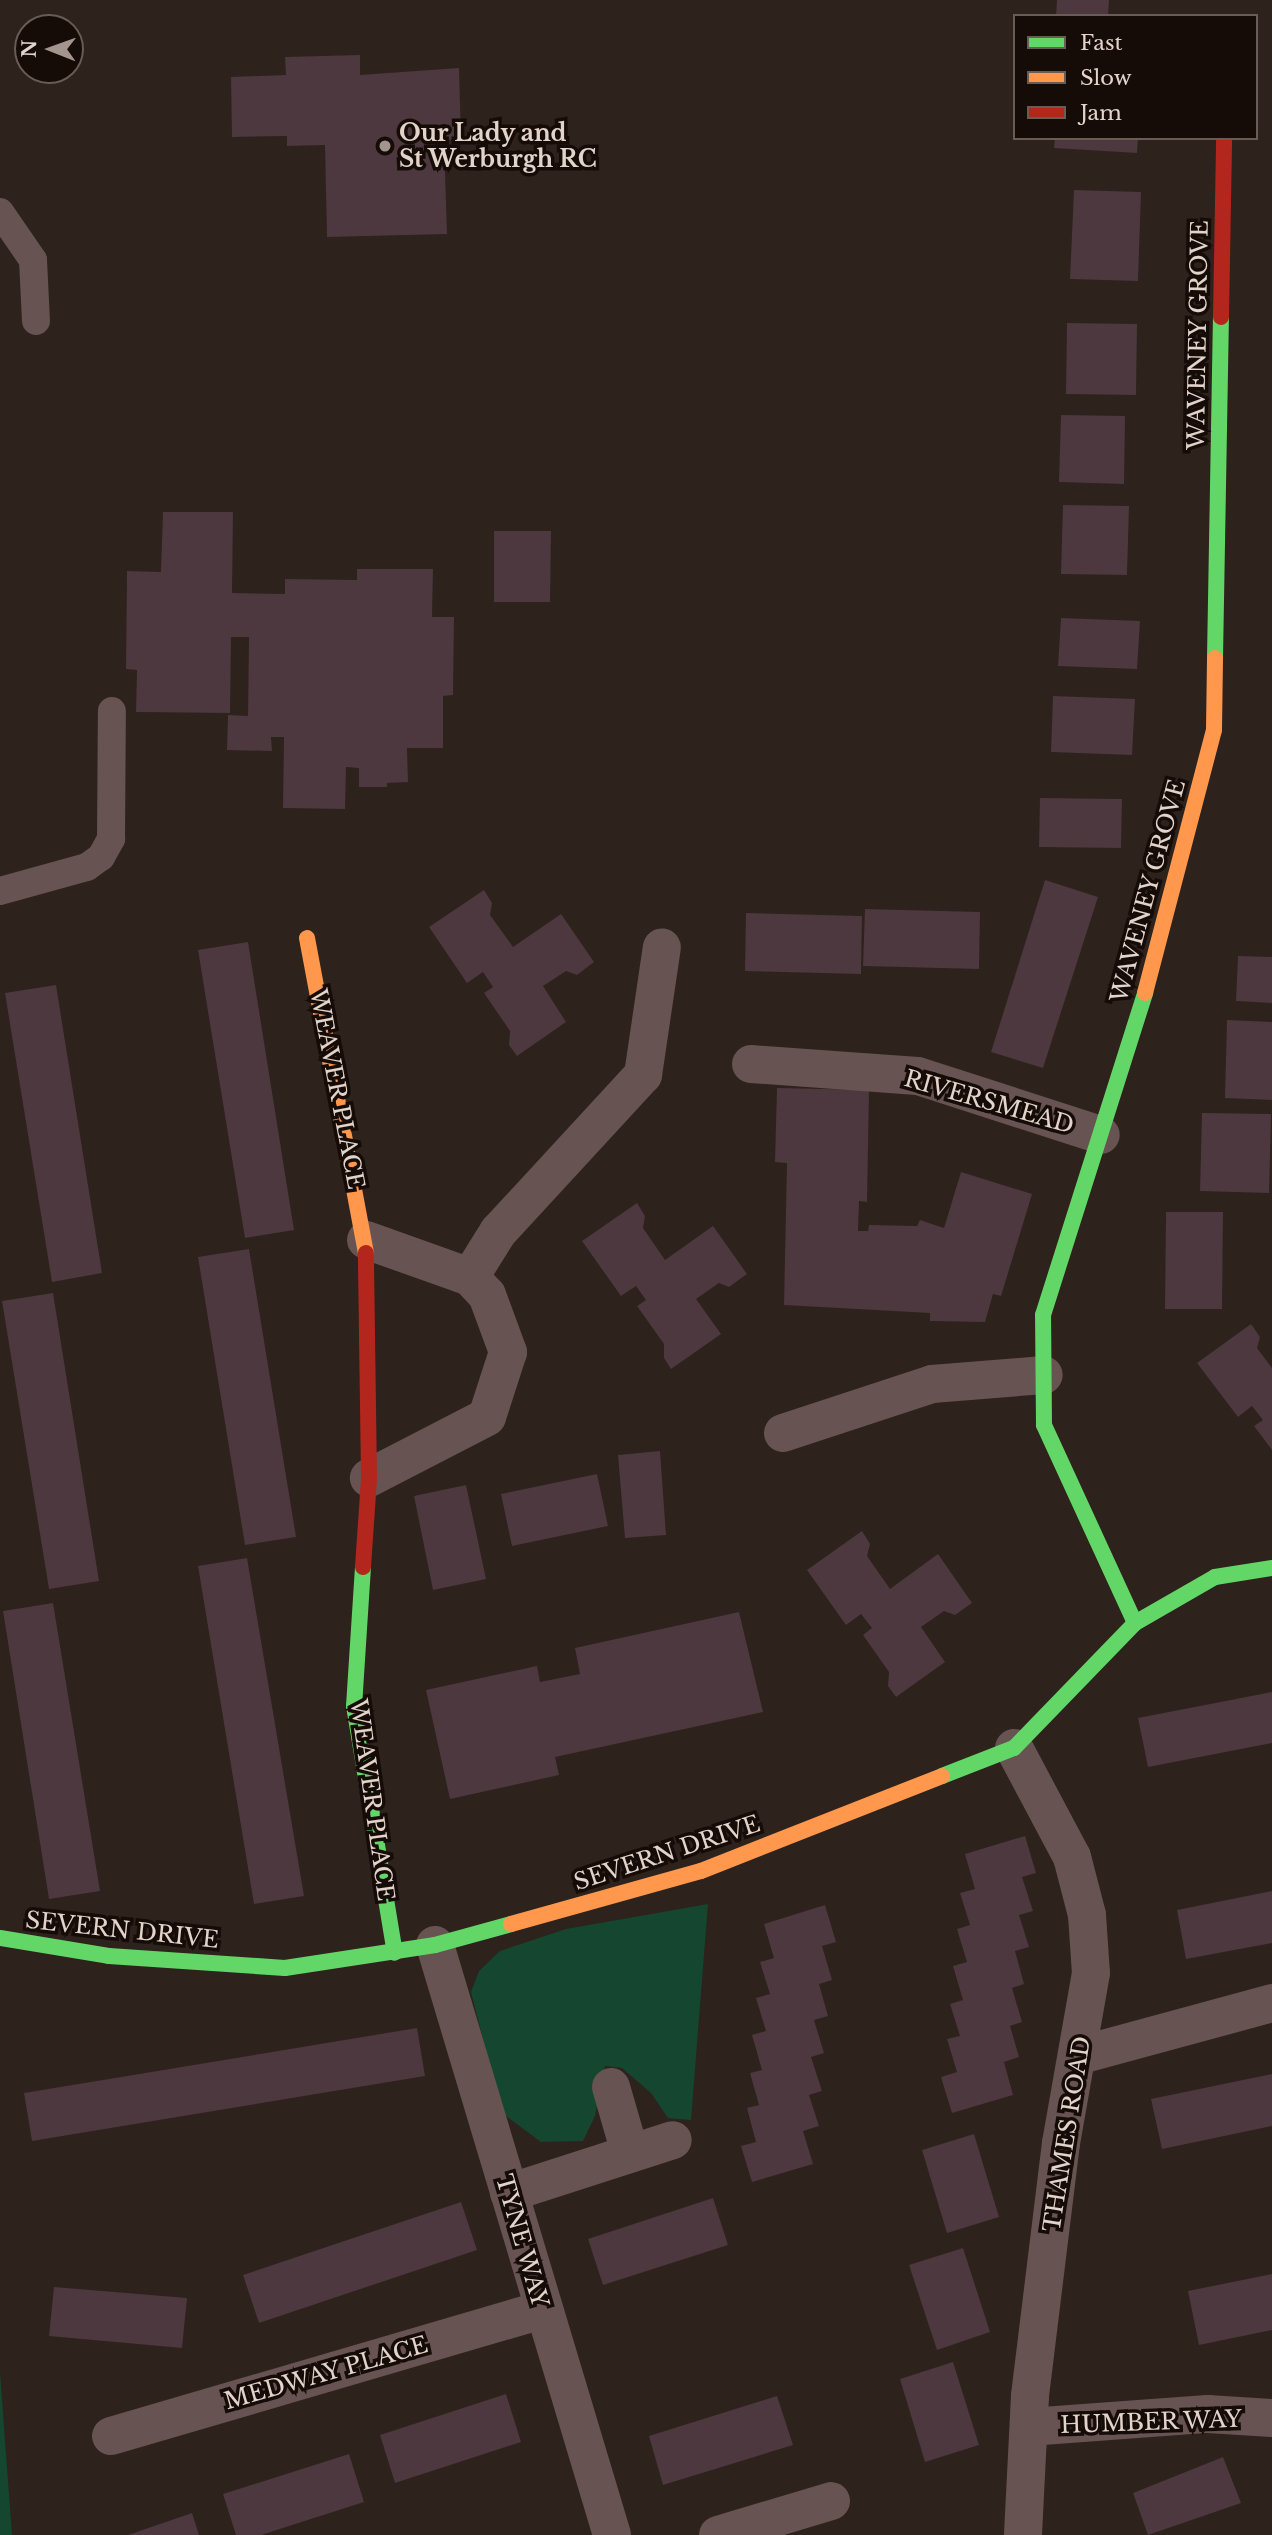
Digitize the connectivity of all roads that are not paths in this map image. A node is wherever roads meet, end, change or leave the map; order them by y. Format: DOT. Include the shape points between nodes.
graph roads {
  1 [pos="1224,140"];
  2 [pos="0,212"];
  3 [pos="36,321"];
  4 [pos="112,711"];
  5 [pos="0,891"];
  6 [pos="307,937"];
  7 [pos="662,947"];
  8 [pos="751,1064"];
  9 [pos="1101,1135"];
  10 [pos="366,1240"];
  11 [pos="470,1276"];
  12 [pos="1044,1376"];
  13 [pos="783,1433"];
  14 [pos="369,1478"];
  15 [pos="1272,1568"];
  16 [pos="1135,1623"];
  17 [pos="1014,1748"];
  18 [pos="0,1938"];
  19 [pos="435,1945"];
  20 [pos="395,1953"];
  21 [pos="1272,2003"];
  22 [pos="1081,2055"];
  23 [pos="611,2087"];
  24 [pos="673,2140"];
  25 [pos="630,2153"];
  26 [pos="509,2193"];
  27 [pos="542,2310"];
  28 [pos="1272,2418"];
  29 [pos="1029,2427"];
  30 [pos="111,2435"];
  31 [pos="831,2501"];
  32 [pos="612,2535"];
  33 [pos="718,2535"];
  34 [pos="1023,2535"];
  1 -- 9 [label="street, WAVENEY GROVE" via="1214,730 1159,948"];
  2 -- 3 [label="lane" via="33,260"];
  4 -- 5 [label="lane" via="111,839 101,857 87,867"];
  6 -- 10 [label="street, WEAVER PLACE"];
  7 -- 11 [label="street" via="643,1075 498,1232"];
  8 -- 9 [label="street, RIVERSMEAD" via="918,1076"];
  9 -- 12 [label="street, WAVENEY GROVE" via="1043,1315"];
  10 -- 11 [label="street"];
  10 -- 14 [label="street, WEAVER PLACE"];
  11 -- 14 [label="street" via="487,1295 508,1352 486,1417"];
  12 -- 13 [label="street" via="932,1384"];
  12 -- 16 [label="street, WAVENEY GROVE" via="1044,1425"];
  14 -- 20 [label="street, WEAVER PLACE" via="354,1706"];
  15 -- 16 [label="street, SEVERN DRIVE" via="1215,1577"];
  16 -- 17 [label="street, SEVERN DRIVE"];
  17 -- 19 [label="street, SEVERN DRIVE" via="701,1871"];
  17 -- 22 [label="street, THAMES ROAD" via="1072,1857 1087,1915 1091,1973"];
  18 -- 20 [label="street, SEVERN DRIVE" via="109,1956 285,1968"];
  19 -- 20 [label="street, SEVERN DRIVE"];
  19 -- 26 [label="street, TYNE WAY"];
  21 -- 22 [label="street"];
  22 -- 29 [label="street, THAMES ROAD" via="1061,2143"];
  23 -- 25 [label="street"];
  24 -- 25 [label="street"];
  25 -- 26 [label="street"];
  26 -- 27 [label="street, TYNE WAY"];
  27 -- 30 [label="street, MEDWAY PLACE"];
  27 -- 32 [label="street, TYNE WAY"];
  28 -- 29 [label="street, HUMBER WAY" via="1208,2414"];
  29 -- 34 [label="street, THAMES ROAD"];
  31 -- 33 [label="street"];
}
